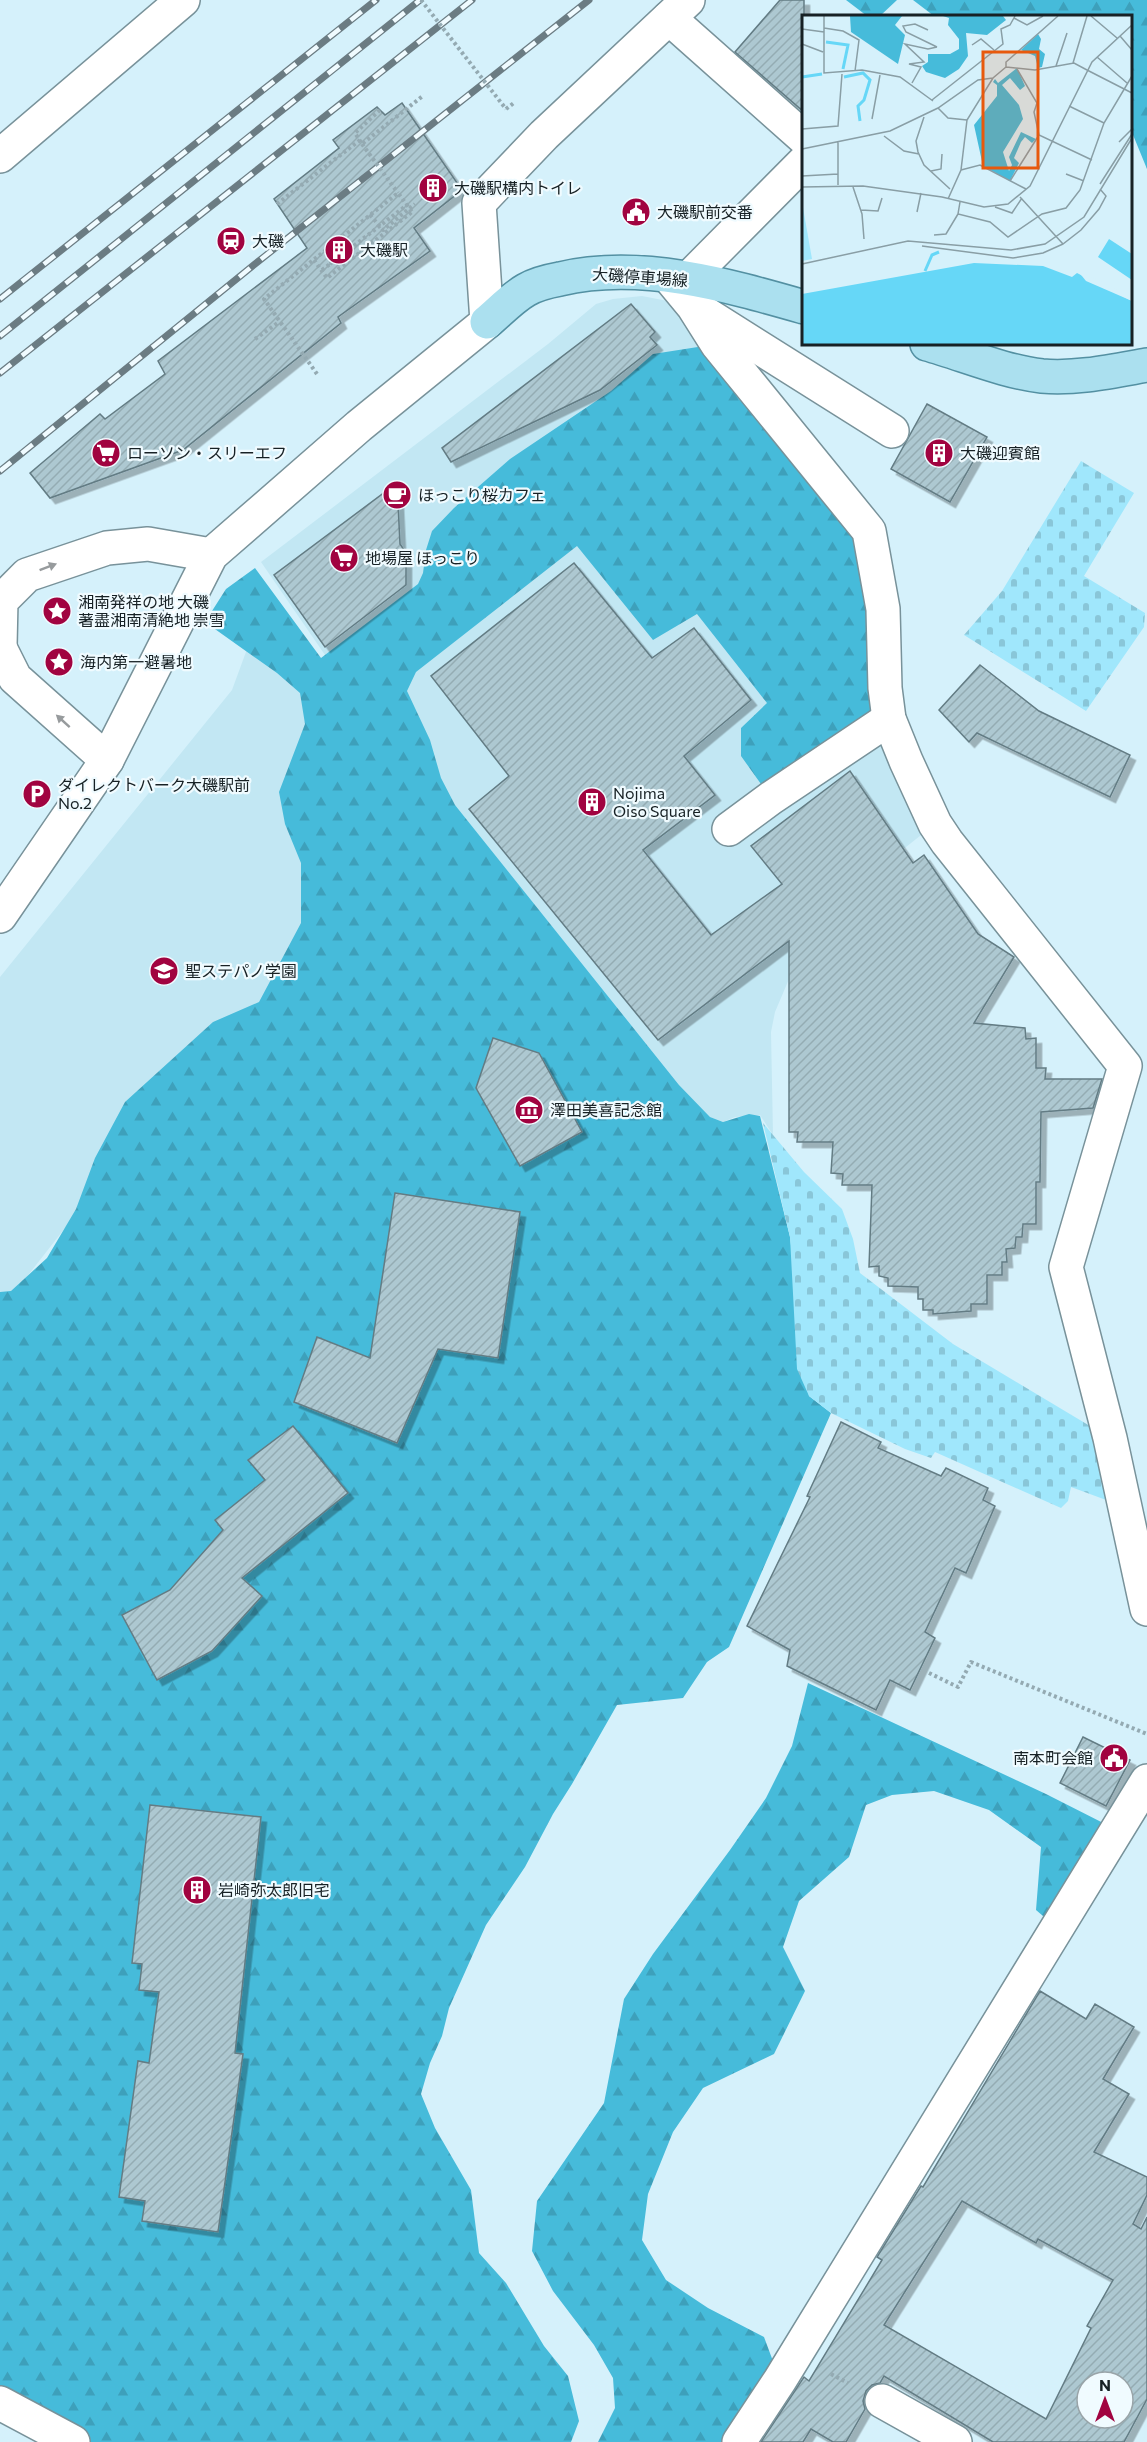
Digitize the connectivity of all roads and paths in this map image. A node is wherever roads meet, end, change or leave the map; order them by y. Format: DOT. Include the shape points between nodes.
graph roads {
  1 [pos="183,0"];
  2 [pos="421,0"];
  3 [pos="678,9"];
  4 [pos="424,95"];
  5 [pos="507,109"];
  6 [pos="380,110"];
  7 [pos="802,136"];
  8 [pos="361,142"];
  9 [pos="0,156"];
  10 [pos="802,164"];
  11 [pos="398,193"];
  12 [pos="278,204"];
  13 [pos="415,204"];
  14 [pos="407,205"];
  15 [pos="370,215"];
  16 [pos="314,260"];
  17 [pos="322,270"];
  18 [pos="683,287"];
  19 [pos="802,306"];
  20 [pos="279,322"];
  21 [pos="487,322"];
  22 [pos="255,339"];
  23 [pos="930,345"];
  24 [pos="1147,365"];
  25 [pos="317,374"];
  26 [pos="892,430"];
  27 [pos="211,555"];
  28 [pos="1,601"];
  29 [pos="0,647"];
  30 [pos="889,719"];
  31 [pos="107,760"];
  32 [pos="729,829"];
  33 [pos="0,916"];
  34 [pos="1147,1609"];
  35 [pos="929,1673"];
  36 [pos="1147,1734"];
  37 [pos="1147,1781"];
  38 [pos="795,2355"];
  39 [pos="882,2401"];
  40 [pos="0,2403"];
  41 [pos="73,2442"];
  42 [pos="739,2442"];
  43 [pos="955,2442"];
  1 -- 9 [label="street"];
  2 -- 5 [label="path, bridge"];
  3 -- 7 [label="street"];
  3 -- 21 [label="street" via="544,135 479,203"];
  4 -- 8 [label="path"];
  6 -- 8 [label="path" via="355,133"];
  8 -- 11 [label="path, bridge"];
  8 -- 12 [label="path"];
  10 -- 18 [label="street"];
  11 -- 14 [label="path, bridge"];
  11 -- 15 [label="path"];
  13 -- 15 [label="path" via="383,230"];
  14 -- 17 [label="path, bridge"];
  14 -- 17 [label="path" via="412,212 327,278"];
  15 -- 16 [label="path"];
  16 -- 17 [label="path"];
  16 -- 20 [label="path" via="264,299"];
  18 -- 19 [label="main road, 大磯停車場線" via="728,286"];
  18 -- 21 [label="main road, 大磯停車場線" via="617,273 582,274 525,290"];
  18 -- 26 [label="street"];
  18 -- 30 [label="street" via="717,344 869,531 883,609"];
  20 -- 22 [label="path"];
  20 -- 25 [label="path"];
  21 -- 27 [label="street" via="359,426"];
  23 -- 24 [label="main road" via="1043,376 1093,374"];
  28 -- 27 [label="street, one-way" via="27,575 106,548 148,544"];
  27 -- 31 [label="street"];
  28 -- 29 [label="street"];
  31 -- 29 [label="street, one-way" via="15,678"];
  30 -- 32 [label="street"];
  30 -- 34 [label="street" via="935,824 947,842 1125,1066 1066,1267 1110,1438"];
  31 -- 33 [label="street"];
  35 -- 36 [label="path" via="958,1687 971,1662"];
  37 -- 38 [label="street"];
  38 -- 39 [label="path"];
  38 -- 42 [label="street"];
  39 -- 43 [label="street"];
  40 -- 41 [label="street"];
}
